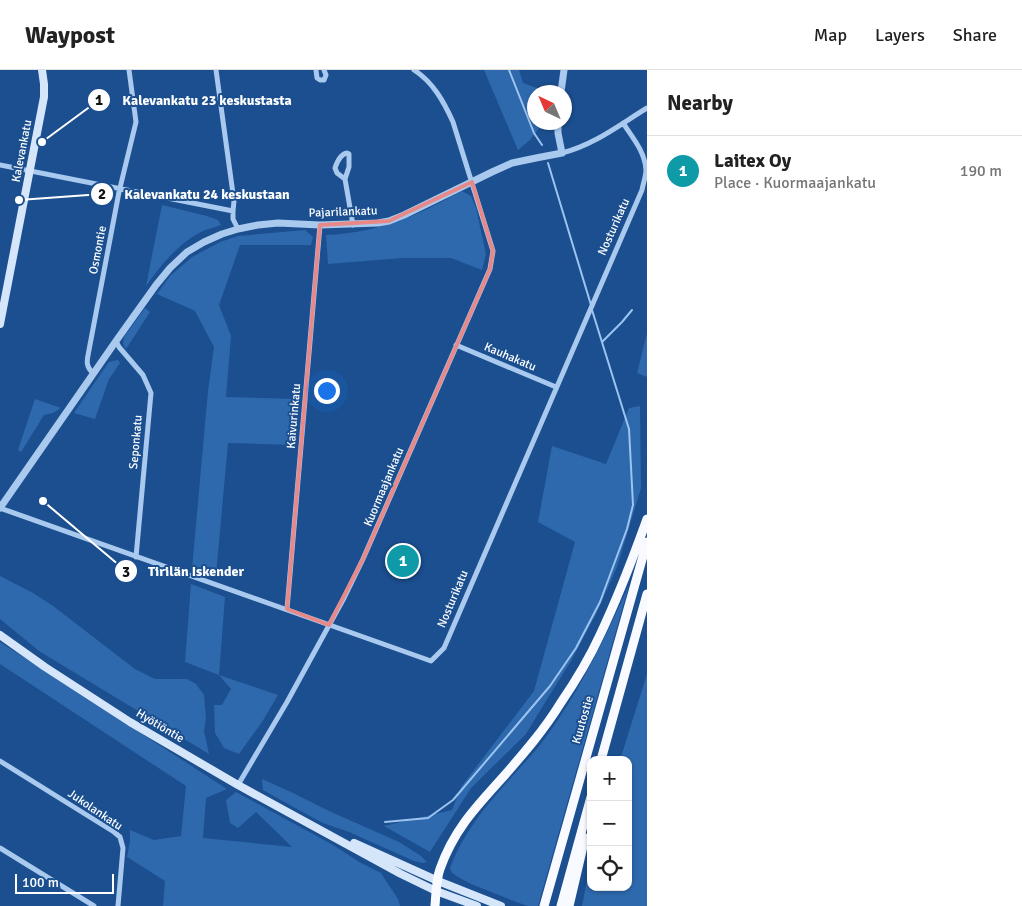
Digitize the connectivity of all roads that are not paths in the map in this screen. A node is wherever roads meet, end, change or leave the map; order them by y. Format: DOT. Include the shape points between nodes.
graph roads {
  1 [pos="42,70"];
  2 [pos="129,70"];
  3 [pos="216,70"];
  4 [pos="316,70"];
  5 [pos="324,70"];
  6 [pos="414,70"];
  7 [pos="564,70"];
  8 [pos="562,85"];
  9 [pos="647,108"];
  10 [pos="623,123"];
  11 [pos="558,130"];
  12 [pos="562,154"];
  13 [pos="0,165"];
  14 [pos="30,171"];
  15 [pos="345,179"];
  16 [pos="472,182"];
  17 [pos="120,188"];
  18 [pos="233,211"];
  19 [pos="320,225"];
  20 [pos="353,225"];
  21 [pos="238,229"];
  22 [pos="0,324"];
  23 [pos="116,341"];
  24 [pos="456,345"];
  25 [pos="93,373"];
  26 [pos="556,387"];
  27 [pos="0,508"];
  28 [pos="647,519"];
  29 [pos="647,542"];
  30 [pos="136,556"];
  31 [pos="647,594"];
  32 [pos="287,609"];
  33 [pos="329,625"];
  34 [pos="0,635"];
  35 [pos="604,756"];
  36 [pos="0,762"];
  37 [pos="238,785"];
  38 [pos="590,801"];
  39 [pos="315,826"];
  40 [pos="587,832"];
  41 [pos="0,848"];
  42 [pos="438,880"];
  43 [pos="436,891"];
  44 [pos="94,906"];
  45 [pos="118,906"];
  46 [pos="435,906"];
  47 [pos="477,906"];
  48 [pos="501,906"];
  49 [pos="544,906"];
  50 [pos="561,906"];
  51 [pos="568,906"];
  1 -- 14 [label="main road, Kalevankatu" via="44,97"];
  2 -- 17 [label="street, Osmontie" via="136,122"];
  3 -- 18 [label="street"];
  4 -- 5 [label="street" via="317,78 324,80"];
  6 -- 16 [label="street, Kuormaajankatu" via="432,85 445,105"];
  7 -- 8 [label="street"];
  9 -- 10 [label="street, Pajarilankatu"];
  10 -- 12 [label="street, Pajarilankatu" via="591,143"];
  10 -- 26 [label="street, Nosturikatu" via="644,160 646,171 642,190"];
  11 -- 12 [label="street"];
  12 -- 16 [label="street, Pajarilankatu" via="512,163"];
  13 -- 14 [label="street"];
  14 -- 17 [label="street"];
  14 -- 22 [label="main road, Kalevankatu"];
  15 -- 15 [label="street" via="349,167 349,154 346,153 335,168"];
  15 -- 20 [label="street"];
  16 -- 20 [label="street, Pajarilankatu" via="389,221"];
  16 -- 24 [label="street, Kuormaajankatu" via="493,251 490,270"];
  17 -- 18 [label="street"];
  17 -- 25 [label="street, Osmontie" via="86,364"];
  18 -- 21 [label="street"];
  19 -- 20 [label="street, Pajarilankatu"];
  19 -- 21 [label="street, Pajarilankatu" via="278,224"];
  19 -- 32 [label="street, Kaivurinkatu"];
  21 -- 23 [label="street, Pajarilankatu" via="187,252 170,268"];
  23 -- 25 [label="street, Pajarilankatu"];
  23 -- 30 [label="street, Seponkatu" via="143,375 151,393"];
  24 -- 26 [label="street, Kauhakatu"];
  24 -- 33 [label="street, Kuormaajankatu" via="363,559"];
  25 -- 27 [label="street, Pajarilankatu"];
  26 -- 33 [label="street, Nosturikatu" via="444,648 431,661"];
  27 -- 30 [label="street, Nosturikatu"];
  28 -- 42 [label="highway" via="600,636 581,672 528,748 470,813 459,829"];
  29 -- 49 [label="highway, Kuutostie"];
  30 -- 32 [label="street, Nosturikatu"];
  31 -- 35 [label="highway"];
  32 -- 33 [label="street, Nosturikatu"];
  33 -- 37 [label="street, Kuormaajankatu"];
  34 -- 37 [label="main road, Hyötiöntie" via="130,722"];
  36 -- 45 [label="street, Jukolankatu" via="120,838 123,848"];
  37 -- 39 [label="main road, Hyötiöntie"];
  38 -- 50 [label="highway"];
  39 -- 42 [label="main road, Hyötiöntie"];
  39 -- 43 [label="main road, Hyötiöntie"];
  40 -- 51 [label="highway"];
  41 -- 44 [label="street"];
  42 -- 43 [label="highway"];
  42 -- 48 [label="main road, Hyötiöntie"];
  43 -- 46 [label="highway"];
  43 -- 47 [label="main road, Hyötiöntie"];
}
